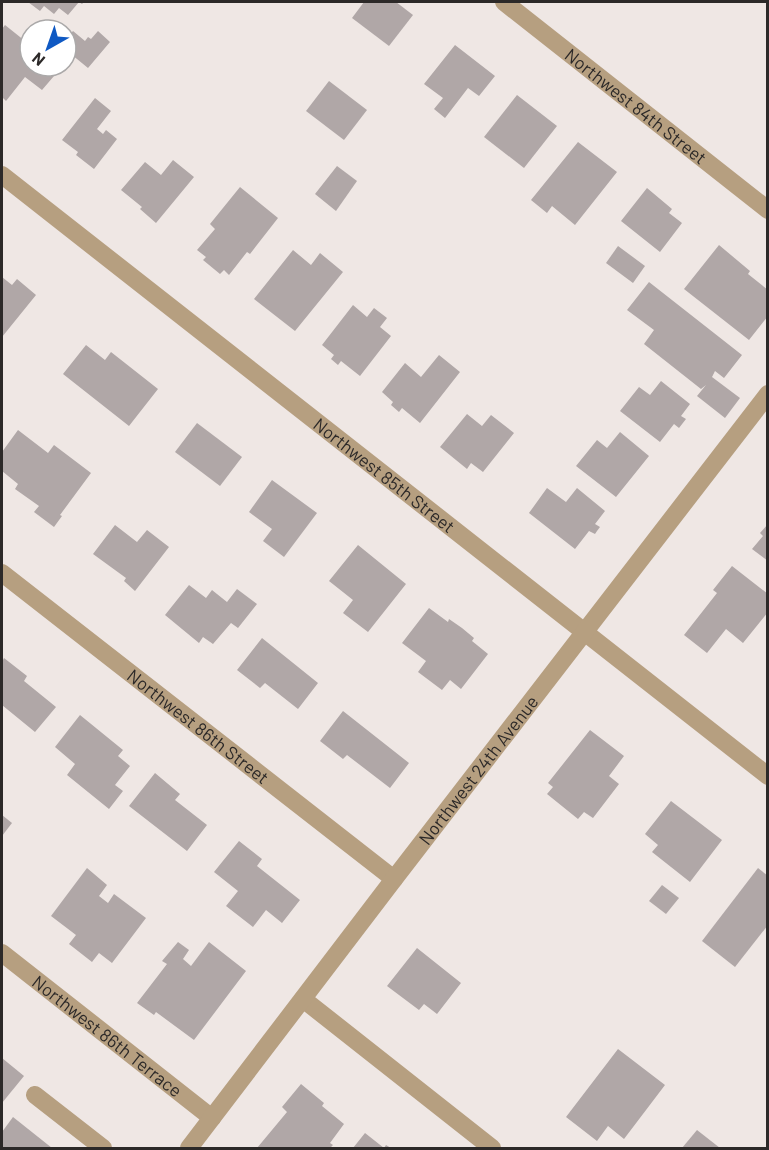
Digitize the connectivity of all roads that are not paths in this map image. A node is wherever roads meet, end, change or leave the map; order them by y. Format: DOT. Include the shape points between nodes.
graph roads {
  1 [pos="504,2"];
  2 [pos="2,175"];
  3 [pos="768,210"];
  4 [pos="768,394"];
  5 [pos="2,573"];
  6 [pos="583,633"];
  7 [pos="768,776"];
  8 [pos="394,879"];
  9 [pos="2,953"];
  10 [pos="303,999"];
  11 [pos="35,1095"];
  12 [pos="212,1118"];
  13 [pos="103,1149"];
  14 [pos="189,1149"];
  15 [pos="492,1149"];
  1 -- 3 [label="street, Northwest 84th Street"];
  2 -- 6 [label="street, Northwest 85th Street"];
  4 -- 6 [label="street, Northwest 24th Avenue"];
  5 -- 8 [label="street, Northwest 86th Street"];
  6 -- 7 [label="street, Northwest 85th Street"];
  6 -- 8 [label="street, Northwest 24th Avenue"];
  8 -- 10 [label="street, Northwest 24th Avenue"];
  9 -- 12 [label="street, Northwest 86th Terrace"];
  10 -- 12 [label="street, Northwest 24th Avenue"];
  10 -- 15 [label="street"];
  11 -- 13 [label="street"];
  12 -- 14 [label="street, Northwest 24th Avenue"];
}
